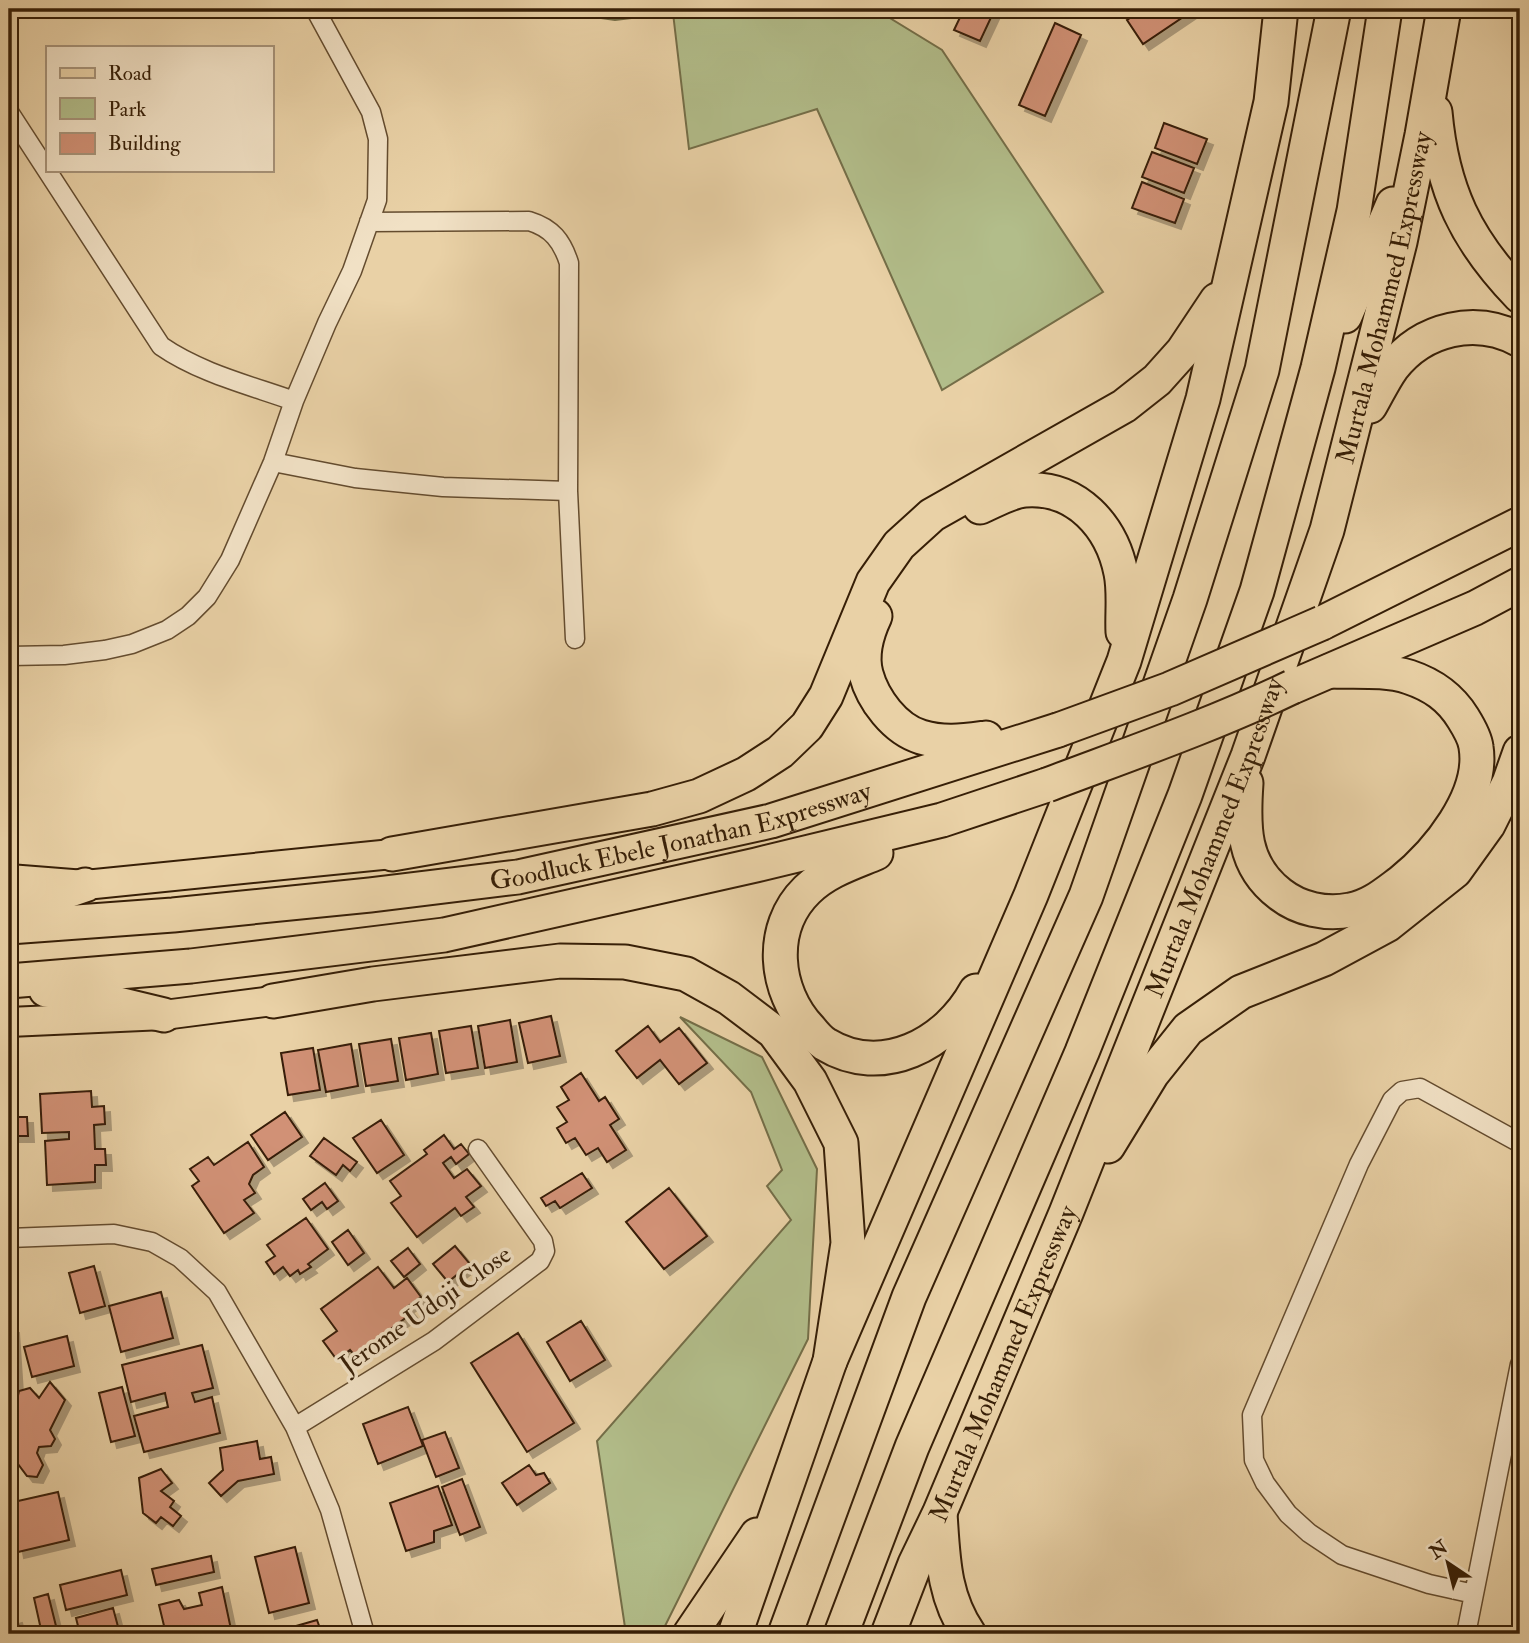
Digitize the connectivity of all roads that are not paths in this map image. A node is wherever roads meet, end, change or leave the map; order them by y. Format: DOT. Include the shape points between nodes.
graph roads {
  1 [pos="315,9"];
  2 [pos="1281,9"];
  3 [pos="1334,9"];
  4 [pos="1385,9"];
  5 [pos="1444,9"];
  6 [pos="1432,82"];
  7 [pos="9,112"];
  8 [pos="1422,135"];
  9 [pos="46,169"];
  10 [pos="48,172"];
  11 [pos="369,222"];
  12 [pos="1230,280"];
  13 [pos="1520,296"];
  14 [pos="1520,340"];
  15 [pos="1318,368"];
  16 [pos="295,401"];
  17 [pos="1352,439"];
  18 [pos="1189,445"];
  19 [pos="273,462"];
  20 [pos="568,491"];
  21 [pos="1520,511"];
  22 [pos="1520,524"];
  23 [pos="1455,558"];
  24 [pos="1520,584"];
  25 [pos="1190,599"];
  26 [pos="575,639"];
  27 [pos="9,656"];
  28 [pos="1124,661"];
  29 [pos="1330,671"];
  30 [pos="1051,732"];
  31 [pos="1520,752"];
  32 [pos="1248,756"];
  33 [pos="942,820"];
  34 [pos="392,854"];
  35 [pos="518,877"];
  36 [pos="9,879"];
  37 [pos="85,885"];
  38 [pos="1031,895"];
  39 [pos="9,911"];
  40 [pos="9,927"];
  41 [pos="444,934"];
  42 [pos="9,982"];
  43 [pos="273,1001"];
  44 [pos="164,1015"];
  45 [pos="9,1022"];
  46 [pos="1520,1143"];
  47 [pos="478,1149"];
  48 [pos="1066,1213"];
  49 [pos="9,1238"];
  50 [pos="830,1361"];
  51 [pos="1520,1364"];
  52 [pos="295,1427"];
  53 [pos="782,1498"];
  54 [pos="940,1512"];
  55 [pos="915,1564"];
  56 [pos="1474,1594"];
  57 [pos="365,1634"];
  58 [pos="690,1634"];
  59 [pos="735,1634"];
  60 [pos="785,1634"];
  61 [pos="841,1634"];
  62 [pos="867,1634"];
  63 [pos="888,1634"];
  64 [pos="970,1634"];
  65 [pos="1466,1634"];
  1 -- 11 [label="street" via="371,112 378,139 377,200"];
  2 -- 12 [label="highway" via="1270,102"];
  3 -- 25 [label="highway" via="1262,370"];
  4 -- 15 [label="highway, Murtala Mohammed Expressway" via="1354,211"];
  5 -- 6 [label="highway, Murtala Mohammed Expressway"];
  6 -- 8 [label="highway, Murtala Mohammed Expressway"];
  6 -- 13 [label="highway" via="1437,141 1450,194 1469,234"];
  7 -- 9 [label="street"];
  8 -- 15 [label="highway"];
  8 -- 17 [label="highway, Murtala Mohammed Expressway"];
  10 -- 16 [label="street" via="160,346 207,370"];
  11 -- 16 [label="street"];
  11 -- 20 [label="street" via="529,221 544,226 563,246 569,263"];
  12 -- 18 [label="highway"];
  12 -- 34 [label="highway" via="1201,327 1157,380 1125,406 932,515 899,545 873,582 826,696 807,726 780,752 699,796 652,809"];
  14 -- 17 [label="highway" via="1484,327 1449,329 1410,348 1392,369"];
  15 -- 61 [label="highway, Murtala Mohammed Expressway" via="1257,591 1185,795 1082,1052 922,1424"];
  16 -- 19 [label="street"];
  17 -- 32 [label="highway, Murtala Mohammed Expressway" via="1327,530"];
  18 -- 25 [label="highway"];
  18 -- 28 [label="highway"];
  19 -- 20 [label="street" via="355,478 443,487"];
  19 -- 27 [label="street" via="230,560 207,597 188,616 167,631 132,644 64,655"];
  20 -- 26 [label="street"];
  21 -- 23 [label="highway"];
  22 -- 23 [label="highway"];
  23 -- 30 [label="highway, Goodluck Ebele Jonathan Expressway, bridge" via="1322,623 1170,689"];
  24 -- 29 [label="highway, Goodluck Ebele Jonathan Expressway"];
  25 -- 60 [label="highway" via="1086,896 909,1297"];
  28 -- 30 [label="highway" via="1121,574 1108,535 1096,517 1077,503 1043,491 1024,490 971,511 939,530 915,552 885,596 865,645 866,673 878,701 896,723 939,742"];
  28 -- 38 [label="highway"];
  29 -- 32 [label="highway" via="1388,673 1431,685 1453,702 1476,746 1474,779 1462,810 1414,871 1381,898 1351,910 1318,911 1292,903 1257,869 1248,847 1243,821"];
  29 -- 33 [label="highway, Goodluck Ebele Jonathan Expressway, bridge" via="1147,748"];
  30 -- 35 [label="highway, Goodluck Ebele Jonathan Expressway" via="771,821"];
  31 -- 48 [label="highway" via="1488,825 1455,871 1387,925 1324,959 1241,992 1188,1029 1152,1074"];
  32 -- 48 [label="highway, Murtala Mohammed Expressway"];
  33 -- 38 [label="highway" via="831,872 805,891 787,917 779,951 783,986 799,1018 824,1044 857,1057 894,1058 942,1033 974,995"];
  33 -- 41 [label="highway, Goodluck Ebele Jonathan Expressway" via="757,866"];
  34 -- 35 [label="highway"];
  34 -- 37 [label="main road"];
  35 -- 40 [label="highway, Goodluck Ebele Jonathan Expressway" via="173,915"];
  36 -- 37 [label="main road"];
  37 -- 39 [label="highway"];
  38 -- 50 [label="highway"];
  41 -- 42 [label="highway, Goodluck Ebele Jonathan Expressway" via="191,966"];
  41 -- 43 [label="highway"];
  42 -- 44 [label="highway"];
  43 -- 44 [label="main road"];
  43 -- 50 [label="highway" via="560,961 625,962 686,974 729,998 774,1032 810,1081 841,1143 848,1243"];
  44 -- 45 [label="main road"];
  46 -- 56 [label="street" via="1420,1087 1402,1091 1392,1100 1359,1164 1252,1415 1254,1460 1265,1483 1309,1534 1342,1555"];
  47 -- 52 [label="street, Jerome Udoji Close" via="544,1241 540,1261 434,1341"];
  48 -- 54 [label="highway, Murtala Mohammed Expressway"];
  49 -- 52 [label="street" via="114,1234 152,1242 180,1258 217,1292"];
  50 -- 53 [label="highway"];
  51 -- 56 [label="street"];
  52 -- 57 [label="street" via="330,1510"];
  53 -- 58 [label="highway"];
  53 -- 59 [label="highway"];
  54 -- 55 [label="highway, Murtala Mohammed Expressway"];
  54 -- 64 [label="highway" via="944,1574 960,1620"];
  55 -- 62 [label="highway"];
  55 -- 63 [label="highway, Murtala Mohammed Expressway"];
  56 -- 65 [label="street"];
}
